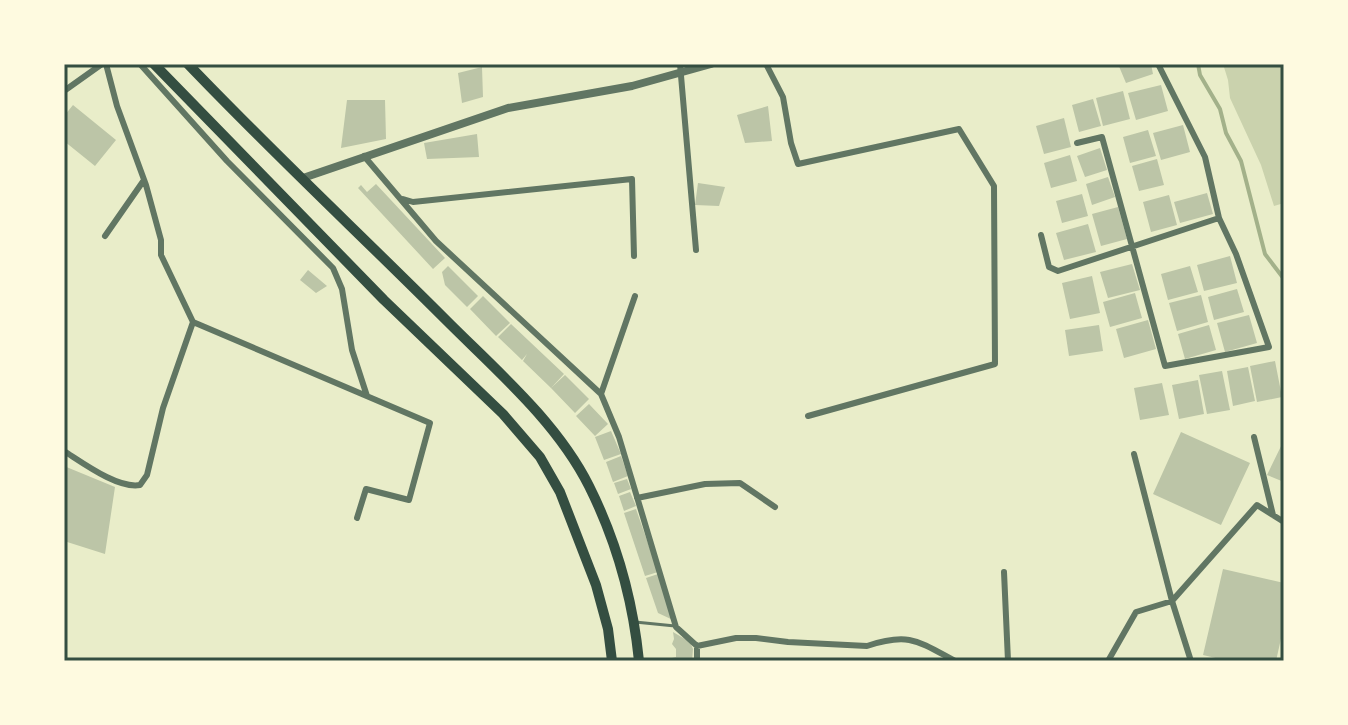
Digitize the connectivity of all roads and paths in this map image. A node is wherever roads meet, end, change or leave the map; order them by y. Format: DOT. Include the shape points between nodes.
graph roads {
  1 [pos="104,64"];
  2 [pos="140,64"];
  3 [pos="154,64"];
  4 [pos="188,64"];
  5 [pos="711,64"];
  6 [pos="766,64"];
  7 [pos="1158,64"];
  8 [pos="681,68"];
  9 [pos="64,91"];
  10 [pos="1077,143"];
  11 [pos="364,156"];
  12 [pos="303,178"];
  13 [pos="144,180"];
  14 [pos="400,198"];
  15 [pos="1219,218"];
  16 [pos="1041,235"];
  17 [pos="105,236"];
  18 [pos="1133,247"];
  19 [pos="696,250"];
  20 [pos="634,256"];
  21 [pos="635,296"];
  22 [pos="193,322"];
  23 [pos="601,394"];
  24 [pos="367,396"];
  25 [pos="808,416"];
  26 [pos="1254,437"];
  27 [pos="64,451"];
  28 [pos="1134,454"];
  29 [pos="637,498"];
  30 [pos="775,507"];
  31 [pos="1273,515"];
  32 [pos="357,518"];
  33 [pos="1284,522"];
  34 [pos="1004,572"];
  35 [pos="1172,601"];
  36 [pos="635,622"];
  37 [pos="676,627"];
  38 [pos="697,646"];
  39 [pos="1190,658"];
  40 [pos="612,661"];
  41 [pos="639,661"];
  42 [pos="697,661"];
  43 [pos="955,661"];
  44 [pos="1008,661"];
  45 [pos="1108,661"];
  1 -- 9 [label="street"];
  1 -- 13 [label="street"];
  2 -- 24 [label="street" via="333,268"];
  3 -- 40 [label="main road" via="540,457 565,504 596,585"];
  4 -- 12 [label="main road"];
  5 -- 8 [label="street"];
  6 -- 25 [label="street" via="783,97 798,164 959,129 994,186 995,364"];
  7 -- 15 [label="street" via="1205,157"];
  8 -- 11 [label="street" via="632,86 508,108"];
  8 -- 19 [label="street"];
  10 -- 18 [label="street" via="1102,137"];
  11 -- 12 [label="street"];
  11 -- 14 [label="street"];
  12 -- 36 [label="main road" via="503,376 565,446 609,535"];
  13 -- 17 [label="street"];
  13 -- 22 [label="street" via="161,255"];
  14 -- 20 [label="street" via="413,202 632,179"];
  14 -- 23 [label="street" via="447,252"];
  15 -- 18 [label="street"];
  15 -- 18 [label="street" via="1269,347 1165,366"];
  16 -- 18 [label="street" via="1053,270"];
  21 -- 23 [label="street"];
  22 -- 24 [label="street"];
  22 -- 27 [label="street" via="140,485 132,487 103,475"];
  23 -- 29 [label="street"];
  24 -- 32 [label="street" via="431,425 409,500 366,489"];
  26 -- 31 [label="street"];
  28 -- 35 [label="street"];
  29 -- 30 [label="street" via="705,484 740,483"];
  29 -- 37 [label="street"];
  31 -- 33 [label="street"];
  31 -- 35 [label="street" via="1257,505"];
  34 -- 44 [label="street"];
  35 -- 39 [label="street"];
  35 -- 45 [label="street" via="1136,612"];
  36 -- 37 [label="lane"];
  36 -- 41 [label="main road"];
  37 -- 38 [label="street"];
  38 -- 42 [label="street"];
  38 -- 43 [label="street" via="736,638 867,646 904,638"];
}
